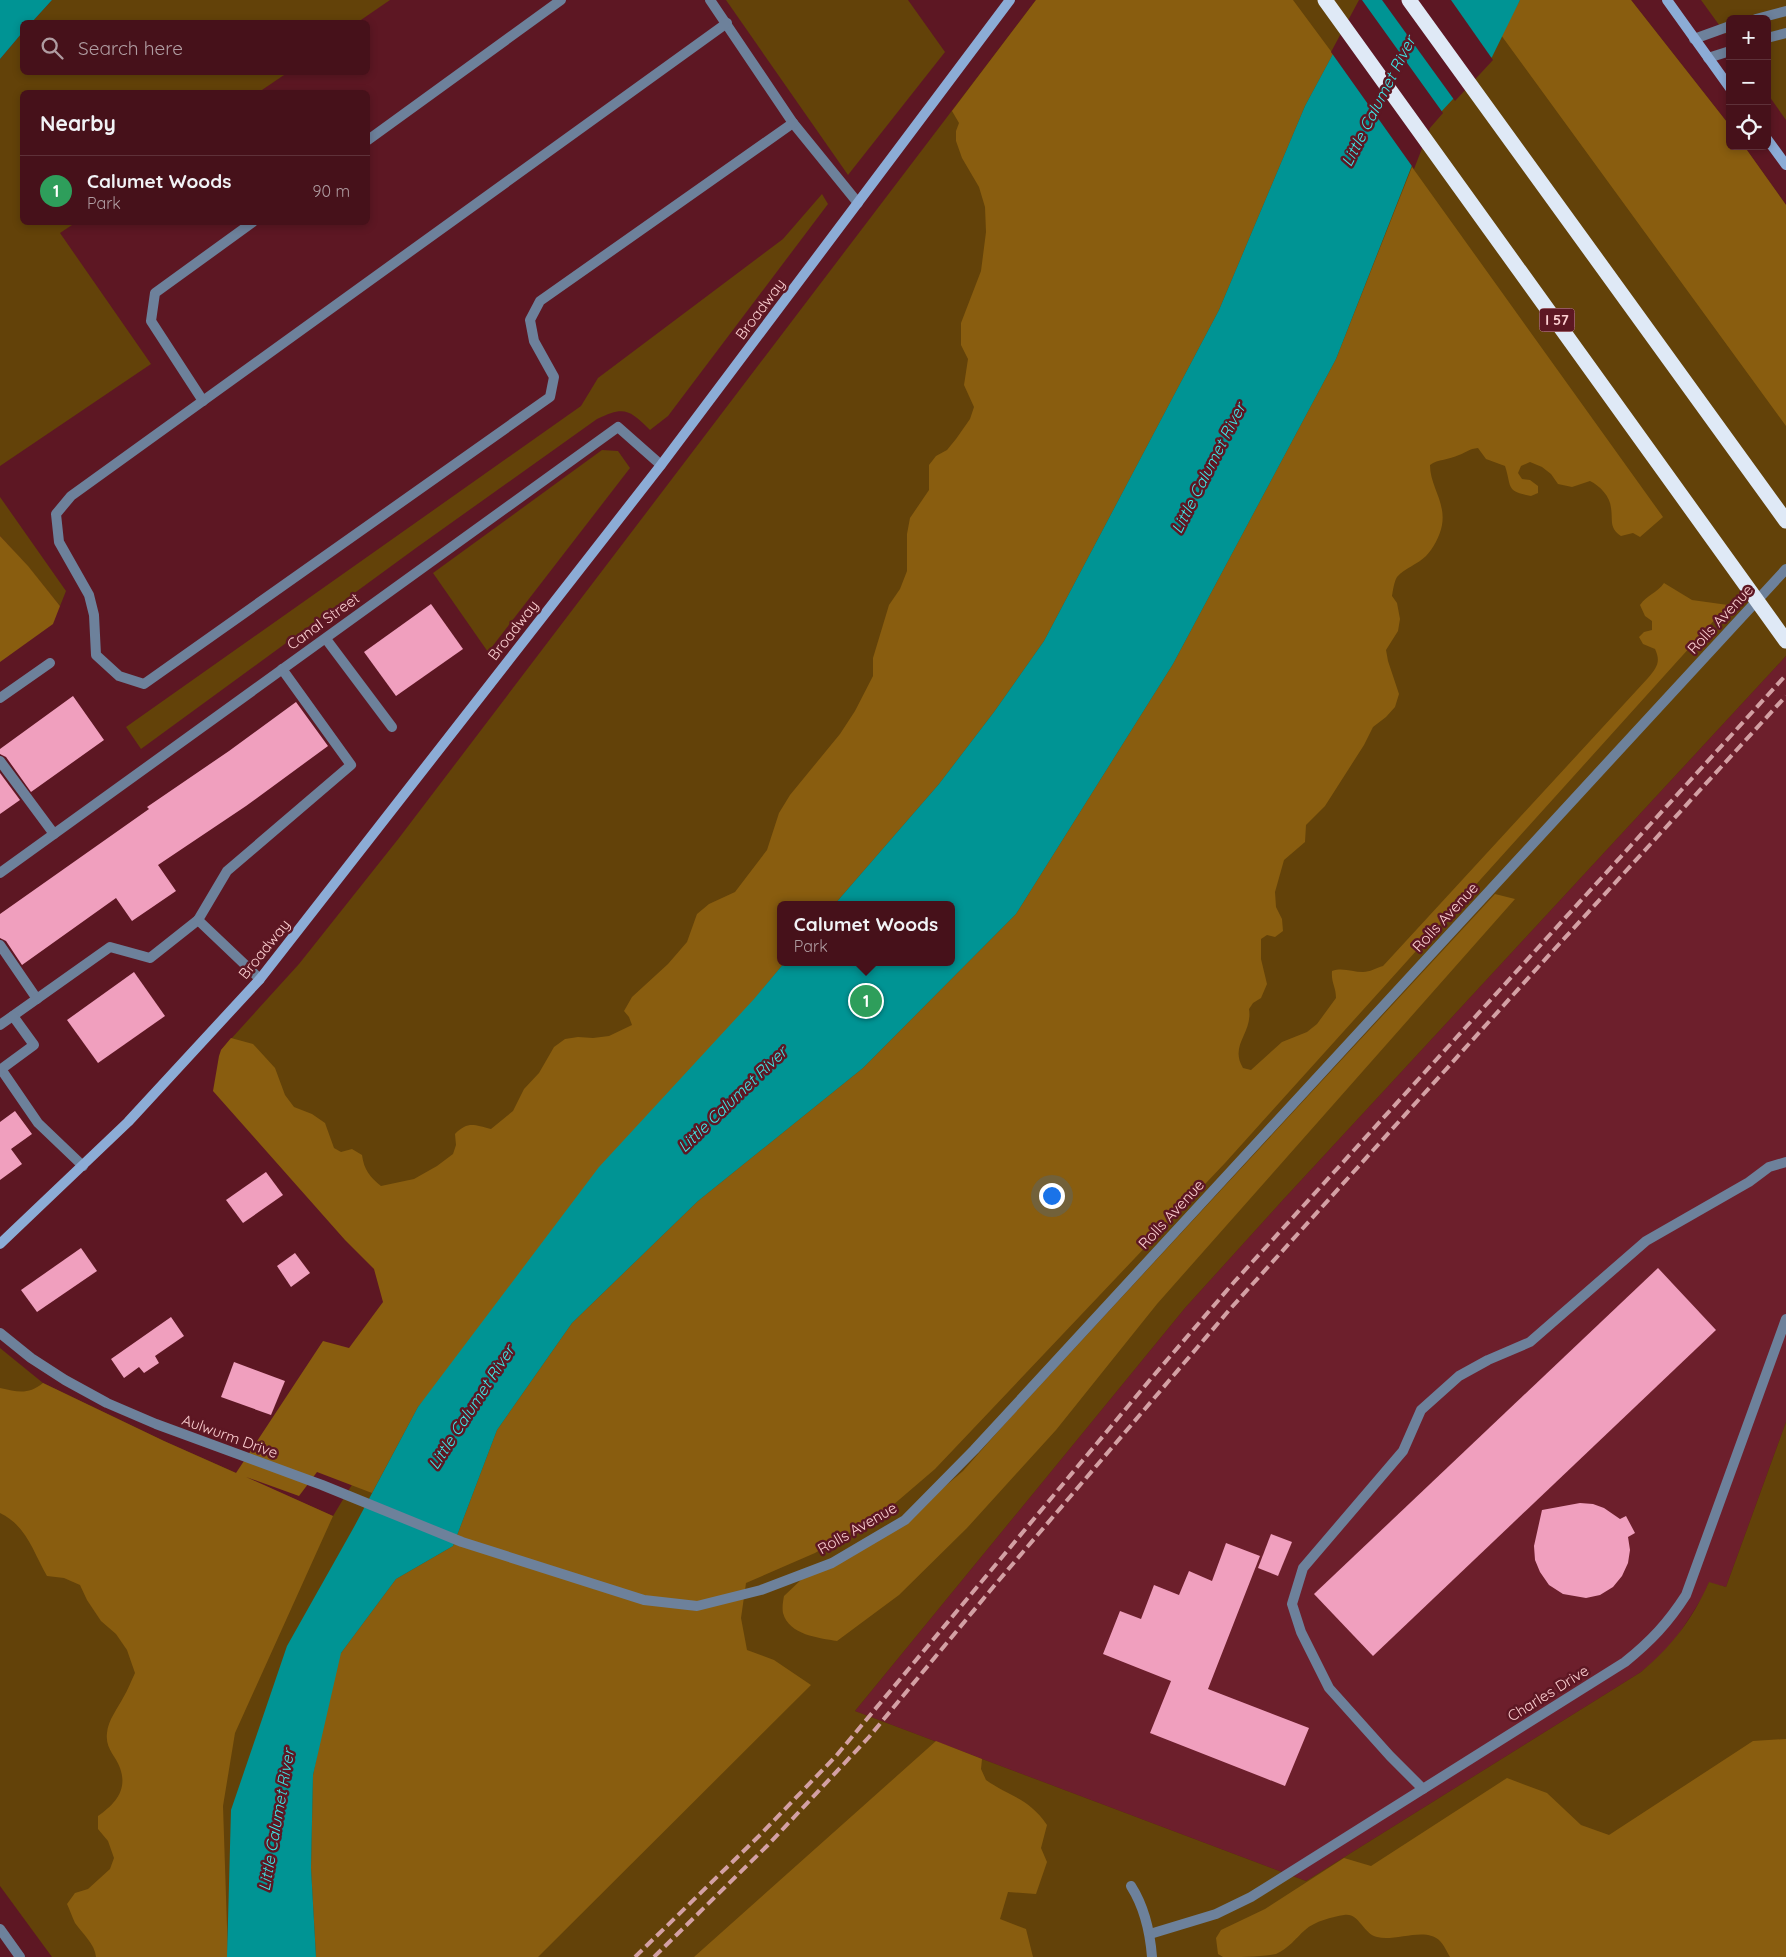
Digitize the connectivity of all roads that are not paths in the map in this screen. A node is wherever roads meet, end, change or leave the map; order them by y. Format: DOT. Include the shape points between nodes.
graph roads {
  1 [pos="561,0"];
  2 [pos="710,0"];
  3 [pos="1010,0"];
  4 [pos="1326,0"];
  5 [pos="1409,0"];
  6 [pos="1667,0"];
  7 [pos="1786,12"];
  8 [pos="1771,16"];
  9 [pos="726,23"];
  10 [pos="1726,27"];
  11 [pos="1786,33"];
  12 [pos="1771,37"];
  13 [pos="1694,39"];
  14 [pos="1726,52"];
  15 [pos="1708,58"];
  16 [pos="1726,83"];
  17 [pos="793,123"];
  18 [pos="370,139"];
  19 [pos="1771,144"];
  20 [pos="1786,165"];
  21 [pos="858,203"];
  22 [pos="249,225"];
  23 [pos="203,401"];
  24 [pos="661,465"];
  25 [pos="1786,521"];
  26 [pos="1786,569"];
  27 [pos="326,639"];
  28 [pos="1786,641"];
  29 [pos="50,663"];
  30 [pos="282,669"];
  31 [pos="0,698"];
  32 [pos="392,727"];
  33 [pos="0,761"];
  34 [pos="54,834"];
  35 [pos="0,873"];
  36 [pos="198,920"];
  37 [pos="0,946"];
  38 [pos="260,979"];
  39 [pos="37,999"];
  40 [pos="13,1016"];
  41 [pos="0,1025"];
  42 [pos="1,1070"];
  43 [pos="1786,1162"];
  44 [pos="82,1166"];
  45 [pos="0,1244"];
  46 [pos="1786,1319"];
  47 [pos="0,1333"];
  48 [pos="462,1542"];
  49 [pos="1423,1789"];
  50 [pos="1131,1886"];
  51 [pos="0,1929"];
  52 [pos="1150,1934"];
  53 [pos="20,1957"];
  54 [pos="1152,1957"];
  1 -- 18 [label="street"];
  2 -- 9 [label="street"];
  3 -- 21 [label="street, Broadway"];
  4 -- 28 [label="highway, I 57, bridge"];
  5 -- 25 [label="highway"];
  6 -- 13 [label="street"];
  7 -- 8 [label="street"];
  9 -- 17 [label="street"];
  9 -- 23 [label="street"];
  10 -- 13 [label="street"];
  11 -- 12 [label="street"];
  13 -- 15 [label="street"];
  14 -- 15 [label="street"];
  15 -- 16 [label="street"];
  17 -- 21 [label="street"];
  17 -- 23 [label="street" via="540,301 530,320 534,341 554,377 550,397 144,684 119,676 96,655 94,615 89,595 58,542 56,514 70,496"];
  19 -- 20 [label="street"];
  21 -- 24 [label="street, Broadway"];
  22 -- 23 [label="street" via="155,293 151,321"];
  24 -- 27 [label="street, Canal Street" via="618,428"];
  24 -- 38 [label="street, Broadway"];
  26 -- 48 [label="street, Rolls Avenue" via="974,1450 905,1520 832,1563 761,1590 697,1606 644,1600"];
  27 -- 30 [label="street, Canal Street"];
  27 -- 32 [label="street"];
  29 -- 31 [label="street"];
  30 -- 34 [label="street, Canal Street"];
  30 -- 36 [label="street" via="351,765 227,871"];
  33 -- 34 [label="street"];
  34 -- 35 [label="street, Canal Street"];
  36 -- 38 [label="street"];
  36 -- 39 [label="street" via="150,958 110,947"];
  37 -- 39 [label="street"];
  38 -- 44 [label="street, Broadway" via="128,1122"];
  39 -- 40 [label="street"];
  40 -- 41 [label="street"];
  40 -- 42 [label="street" via="34,1046"];
  42 -- 44 [label="street" via="38,1123"];
  43 -- 49 [label="street" via="1769,1167 1749,1182 1646,1241 1530,1342 1459,1376 1421,1410 1403,1451 1303,1568 1292,1604 1301,1632 1329,1688"];
  44 -- 45 [label="street, Broadway"];
  46 -- 49 [label="street, Charles Drive" via="1686,1595 1672,1618 1625,1662"];
  47 -- 48 [label="street, Aulwurm Drive" via="31,1358 107,1403"];
  49 -- 52 [label="street, Charles Drive" via="1251,1897 1216,1914"];
  50 -- 52 [label="street"];
  51 -- 53 [label="street"];
  52 -- 54 [label="street"];
}
